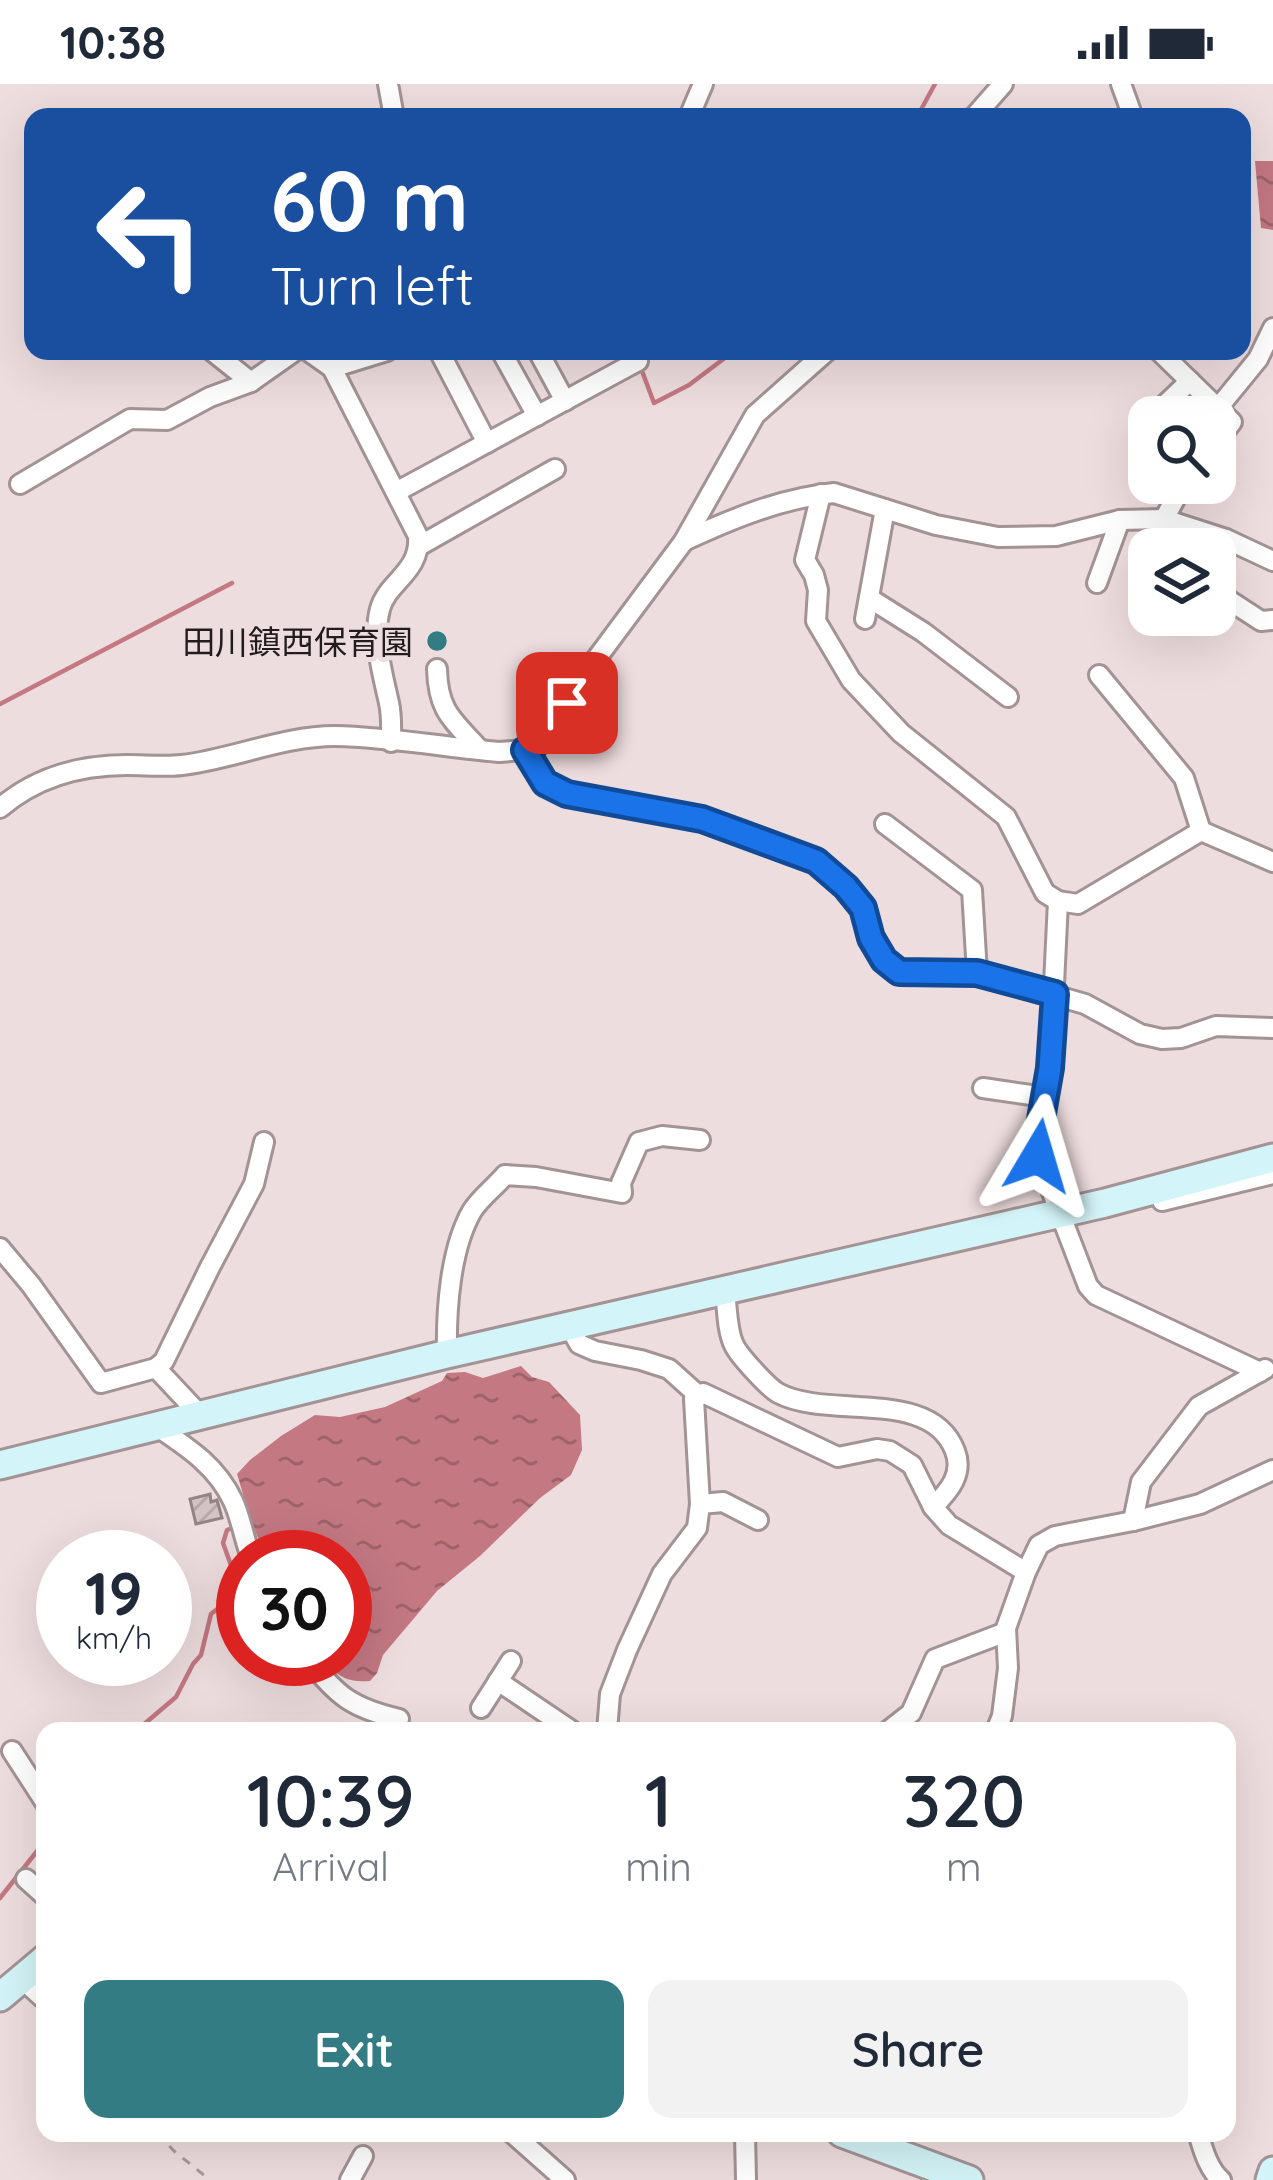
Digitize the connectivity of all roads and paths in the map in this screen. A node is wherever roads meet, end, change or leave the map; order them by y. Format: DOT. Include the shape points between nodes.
graph roads {
  1 [pos="1004,84"];
  2 [pos="982,108"];
  3 [pos="1273,328"];
  4 [pos="223,360"];
  5 [pos="282,360"];
  6 [pos="323,360"];
  7 [pos="358,360"];
  8 [pos="444,360"];
  9 [pos="506,360"];
  10 [pos="543,360"];
  11 [pos="817,360"];
  12 [pos="1168,360"];
  13 [pos="638,361"];
  14 [pos="332,368"];
  15 [pos="1190,381"];
  16 [pos="250,382"];
  17 [pos="1174,396"];
  18 [pos="1206,396"];
  19 [pos="1228,396"];
  20 [pos="565,400"];
  21 [pos="537,416"];
  22 [pos="487,443"];
  23 [pos="555,469"];
  24 [pos="20,484"];
  25 [pos="396,492"];
  26 [pos="821,494"];
  27 [pos="1172,504"];
  28 [pos="885,509"];
  29 [pos="1163,519"];
  30 [pos="1120,520"];
  31 [pos="1191,528"];
  32 [pos="684,541"];
  33 [pos="1236,543"];
  34 [pos="419,546"];
  35 [pos="1273,560"];
  36 [pos="1097,583"];
  37 [pos="869,598"];
  38 [pos="1236,605"];
  39 [pos="865,620"];
  40 [pos="1273,620"];
  41 [pos="437,669"];
  42 [pos="1099,675"];
  43 [pos="1008,697"];
  44 [pos="391,742"];
  45 [pos="480,750"];
  46 [pos="525,750"];
  47 [pos="0,808"];
  48 [pos="885,824"];
  49 [pos="1201,830"];
  50 [pos="1273,862"];
  51 [pos="1058,901"];
  52 [pos="977,973"];
  53 [pos="1055,994"];
  54 [pos="1273,1028"];
  55 [pos="983,1088"];
  56 [pos="1045,1097"];
  57 [pos="700,1140"];
  58 [pos="263,1142"];
  59 [pos="1273,1158"];
  60 [pos="1273,1174"];
  61 [pos="1061,1220"];
  62 [pos="0,1248"];
  63 [pos="725,1290"];
  64 [pos="569,1326"];
  65 [pos="447,1354"];
  66 [pos="156,1368"];
  67 [pos="699,1396"];
  68 [pos="201,1415"];
  69 [pos="156,1426"];
  70 [pos="0,1465"];
  71 [pos="1273,1470"];
  72 [pos="700,1504"];
  73 [pos="933,1507"];
  74 [pos="758,1520"];
  75 [pos="1133,1521"];
  76 [pos="243,1530"];
  77 [pos="1026,1572"];
  78 [pos="1006,1632"];
  79 [pos="511,1661"];
  80 [pos="498,1681"];
  81 [pos="332,1686"];
  82 [pos="481,1708"];
  83 [pos="399,1719"];
  84 [pos="559,1722"];
  85 [pos="608,1722"];
  86 [pos="899,1722"];
  87 [pos="1000,1722"];
  88 [pos="12,1751"];
  89 [pos="36,1769"];
  90 [pos="28,1775"];
  91 [pos="36,1788"];
  92 [pos="26,1880"];
  93 [pos="36,1888"];
  94 [pos="36,1967"];
  95 [pos="11,1988"];
  96 [pos="165,2142"];
  97 [pos="522,2142"];
  98 [pos="745,2142"];
  99 [pos="866,2142"];
  100 [pos="1201,2142"];
  101 [pos="363,2156"];
  102 [pos="1273,2170"];
  103 [pos="211,2180"];
  104 [pos="350,2180"];
  105 [pos="565,2180"];
  106 [pos="746,2180"];
  107 [pos="969,2180"];
  108 [pos="1221,2180"];
  109 [pos="1270,2180"];
  1 -- 2 [label="street"];
  3 -- 19 [label="street"];
  4 -- 16 [label="street"];
  5 -- 16 [label="street"];
  6 -- 14 [label="street"];
  7 -- 14 [label="street"];
  8 -- 22 [label="street"];
  9 -- 21 [label="street"];
  10 -- 20 [label="street"];
  11 -- 32 [label="street" via="755,415"];
  12 -- 15 [label="street"];
  13 -- 20 [label="street"];
  14 -- 25 [label="street"];
  15 -- 17 [label="street"];
  15 -- 18 [label="street"];
  16 -- 24 [label="street" via="167,420 130,419"];
  20 -- 21 [label="street"];
  21 -- 22 [label="street"];
  22 -- 25 [label="street"];
  23 -- 34 [label="street"];
  25 -- 34 [label="street"];
  26 -- 28 [label="street"];
  26 -- 32 [label="street"];
  26 -- 51 [label="street" via="805,560 818,590 816,621 851,680 901,733 1006,817 1045,892"];
  27 -- 29 [label="street"];
  28 -- 30 [label="street" via="998,537 1056,536"];
  28 -- 37 [label="street"];
  29 -- 30 [label="street"];
  29 -- 31 [label="street"];
  30 -- 36 [label="street"];
  32 -- 46 [label="street" via="543,739"];
  33 -- 35 [label="street"];
  34 -- 44 [label="street" via="382,601 377,625"];
  37 -- 39 [label="street"];
  37 -- 43 [label="street"];
  38 -- 40 [label="street" via="1261,622"];
  41 -- 45 [label="street" via="445,710"];
  42 -- 49 [label="street" via="1184,778"];
  44 -- 45 [label="street"];
  44 -- 47 [label="street" via="333,736 216,761 70,771"];
  45 -- 46 [label="street"];
  46 -- 52 [label="street" via="545,783 567,794 702,819 816,861 863,908 871,938 899,972"];
  48 -- 52 [label="street" via="972,890"];
  49 -- 50 [label="street"];
  49 -- 51 [label="street" via="1078,904"];
  51 -- 53 [label="street"];
  52 -- 53 [label="street"];
  53 -- 54 [label="street" via="1162,1039 1216,1026"];
  53 -- 56 [label="street"];
  55 -- 56 [label="street"];
  56 -- 61 [label="street" via="1038,1156"];
  57 -- 65 [label="street" via="639,1142 622,1192 505,1175 473,1210 460,1245 446,1310"];
  58 -- 66 [label="street" via="254,1184"];
  59 -- 61 [label="street"];
  60 -- 61 [label="street"];
  61 -- 63 [label="street"];
  61 -- 75 [label="street" via="1096,1295 1263,1370 1199,1406 1141,1482"];
  62 -- 66 [label="street" via="100,1383"];
  63 -- 64 [label="street"];
  63 -- 73 [label="street" via="734,1345 774,1391 935,1424 958,1466 952,1488"];
  64 -- 65 [label="street"];
  64 -- 67 [label="street" via="579,1344 669,1369"];
  65 -- 68 [label="street"];
  66 -- 68 [label="street"];
  67 -- 72 [label="street"];
  67 -- 73 [label="street" via="838,1457 890,1451 912,1465"];
  68 -- 69 [label="street"];
  69 -- 70 [label="street"];
  69 -- 76 [label="street" via="219,1475"];
  71 -- 75 [label="street" via="1200,1504"];
  72 -- 74 [label="street" via="724,1502"];
  72 -- 85 [label="street" via="697,1528 662,1574 627,1650"];
  73 -- 77 [label="street"];
  75 -- 77 [label="street" via="1055,1536 1039,1545"];
  77 -- 78 [label="street"];
  78 -- 86 [label="street" via="935,1659"];
  78 -- 87 [label="street"];
  79 -- 80 [label="street"];
  80 -- 82 [label="street"];
  80 -- 84 [label="street"];
  81 -- 83 [label="street" via="366,1712"];
  88 -- 90 [label="street"];
  89 -- 90 [label="street"];
  90 -- 91 [label="street"];
  92 -- 93 [label="street"];
  94 -- 95 [label="street"];
  96 -- 103 [label="path"];
  97 -- 105 [label="street"];
  98 -- 106 [label="street"];
  99 -- 107 [label="street"];
  100 -- 108 [label="street"];
  101 -- 104 [label="street"];
  102 -- 109 [label="street"];
}
